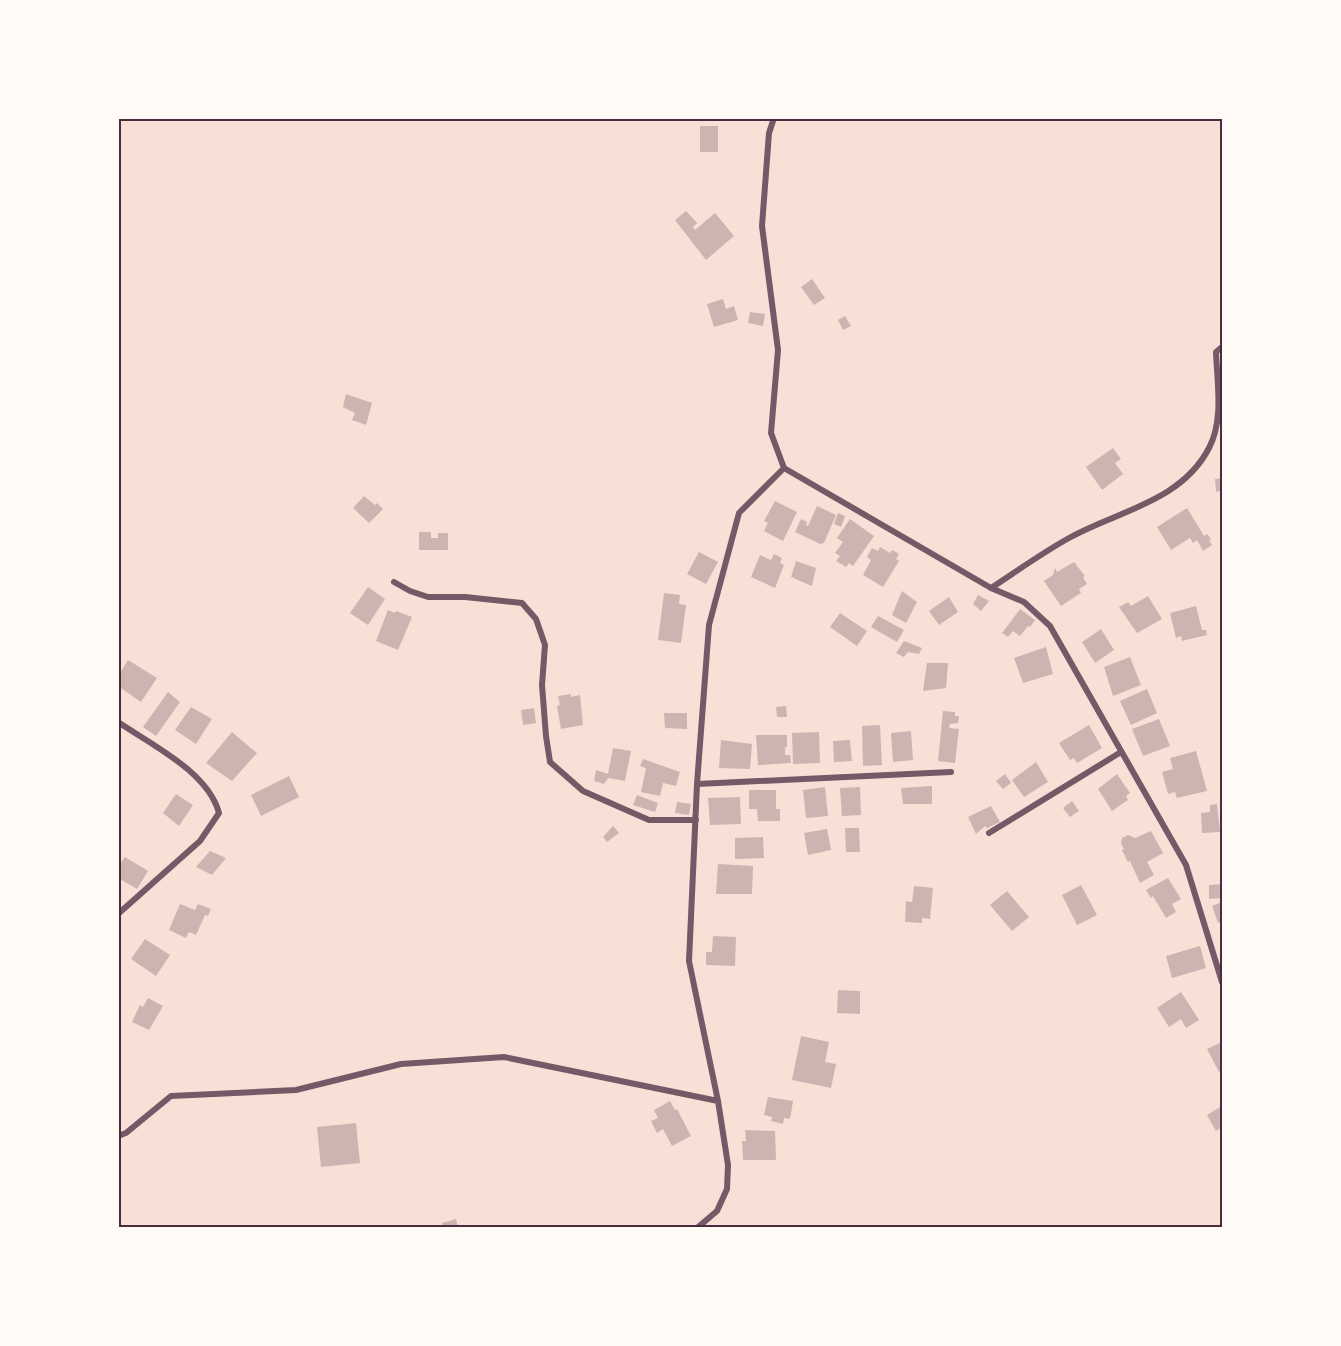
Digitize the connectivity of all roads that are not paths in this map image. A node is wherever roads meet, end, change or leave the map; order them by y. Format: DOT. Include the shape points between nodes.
graph roads {
  1 [pos="774,118"];
  2 [pos="1222,347"];
  3 [pos="784,468"];
  4 [pos="394,582"];
  5 [pos="991,588"];
  6 [pos="118,722"];
  7 [pos="1121,752"];
  8 [pos="951,772"];
  9 [pos="697,784"];
  10 [pos="696,820"];
  11 [pos="989,833"];
  12 [pos="118,914"];
  13 [pos="1222,982"];
  14 [pos="718,1101"];
  15 [pos="118,1136"];
  16 [pos="697,1227"];
  1 -- 3 [label="street" via="769,133 762,226 778,350 771,433"];
  2 -- 5 [label="street" via="1216,352 1218,420 1210,447 1194,469 1160,497 1069,538"];
  3 -- 5 [label="street"];
  3 -- 9 [label="street" via="739,513 709,625"];
  4 -- 10 [label="street" via="428,597 522,603 536,619 545,645 542,685 550,762 583,790 649,820"];
  5 -- 7 [label="street" via="1024,602 1050,626"];
  6 -- 12 [label="street" via="190,771 205,786 219,813 200,841"];
  7 -- 11 [label="street"];
  7 -- 13 [label="street" via="1186,865"];
  8 -- 9 [label="street"];
  9 -- 10 [label="street"];
  10 -- 14 [label="street" via="689,961"];
  14 -- 15 [label="street" via="504,1057 401,1064 296,1090 171,1096"];
  14 -- 16 [label="street" via="728,1165 727,1189 717,1211"];
}
